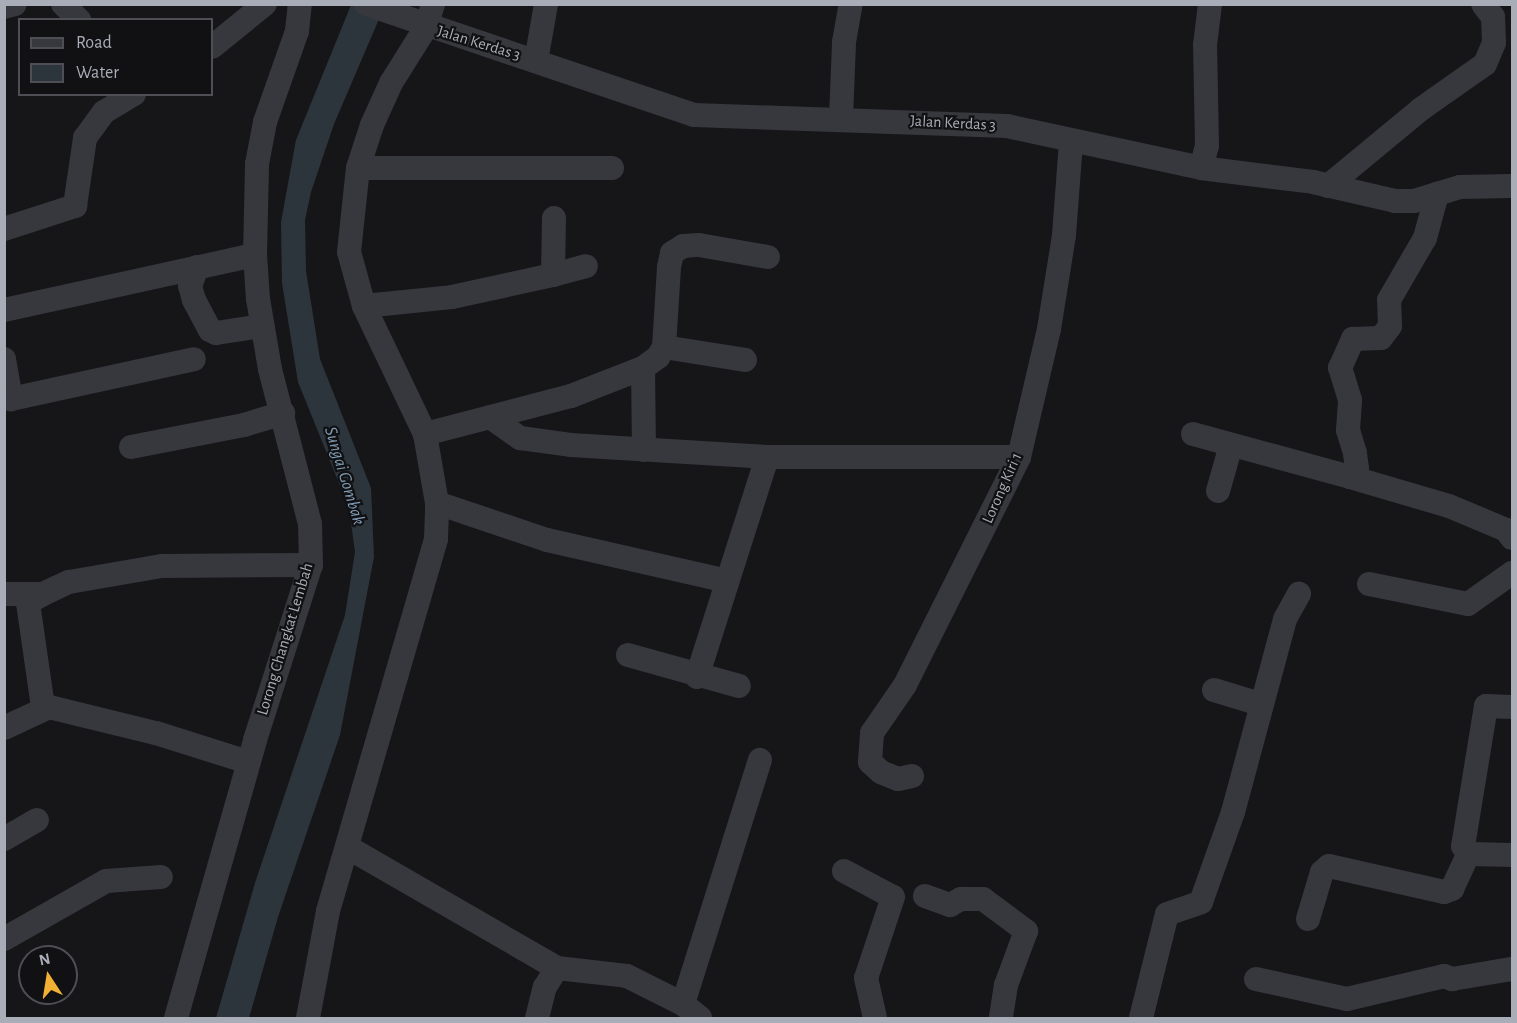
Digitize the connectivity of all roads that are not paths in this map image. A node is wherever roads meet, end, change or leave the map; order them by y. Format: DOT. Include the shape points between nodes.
graph roads {
  1 [pos="15,4"];
  2 [pos="63,4"];
  3 [pos="265,4"];
  4 [pos="300,4"];
  5 [pos="366,4"];
  6 [pos="546,4"];
  7 [pos="851,4"];
  8 [pos="1210,4"];
  9 [pos="4,6"];
  10 [pos="1495,9"];
  11 [pos="430,16"];
  12 [pos="77,18"];
  13 [pos="213,45"];
  14 [pos="536,61"];
  15 [pos="131,96"];
  16 [pos="841,118"];
  17 [pos="1071,141"];
  18 [pos="358,168"];
  19 [pos="612,168"];
  20 [pos="1201,168"];
  21 [pos="1328,186"];
  22 [pos="1512,186"];
  23 [pos="1437,194"];
  24 [pos="554,218"];
  25 [pos="4,229"];
  26 [pos="255,255"];
  27 [pos="768,257"];
  28 [pos="586,266"];
  29 [pos="197,267"];
  30 [pos="553,275"];
  31 [pos="364,306"];
  32 [pos="4,310"];
  33 [pos="262,327"];
  34 [pos="664,347"];
  35 [pos="4,359"];
  36 [pos="195,359"];
  37 [pos="745,360"];
  38 [pos="643,368"];
  39 [pos="283,413"];
  40 [pos="490,417"];
  41 [pos="425,434"];
  42 [pos="1192,434"];
  43 [pos="1232,445"];
  44 [pos="131,447"];
  45 [pos="644,450"];
  46 [pos="767,457"];
  47 [pos="1019,457"];
  48 [pos="1350,477"];
  49 [pos="1218,490"];
  50 [pos="437,503"];
  51 [pos="1512,538"];
  52 [pos="311,565"];
  53 [pos="1512,573"];
  54 [pos="727,581"];
  55 [pos="1369,584"];
  56 [pos="4,594"];
  57 [pos="43,594"];
  58 [pos="1299,594"];
  59 [pos="628,655"];
  60 [pos="697,677"];
  61 [pos="739,686"];
  62 [pos="1214,690"];
  63 [pos="1260,704"];
  64 [pos="43,707"];
  65 [pos="1512,707"];
  66 [pos="4,728"];
  67 [pos="760,760"];
  68 [pos="248,762"];
  69 [pos="912,776"];
  70 [pos="37,820"];
  71 [pos="4,839"];
  72 [pos="349,848"];
  73 [pos="1469,853"];
  74 [pos="1512,855"];
  75 [pos="844,871"];
  76 [pos="161,877"];
  77 [pos="925,896"];
  78 [pos="1308,919"];
  79 [pos="4,939"];
  80 [pos="557,968"];
  81 [pos="1512,969"];
  82 [pos="1256,979"];
  83 [pos="692,1011"];
  84 [pos="176,1018"];
  85 [pos="308,1018"];
  86 [pos="537,1018"];
  87 [pos="875,1018"];
  88 [pos="1001,1018"];
  89 [pos="1141,1018"];
  1 -- 9 [label="street"];
  2 -- 12 [label="street"];
  3 -- 13 [label="street"];
  4 -- 26 [label="street, Lorong Changkat Lembah" via="297,31 265,122 257,164"];
  5 -- 11 [label="street, Jalan Kerdas 3" via="400,18"];
  6 -- 14 [label="street"];
  7 -- 16 [label="street" via="844,42"];
  8 -- 20 [label="street" via="1205,36 1207,146"];
  10 -- 21 [label="street" via="1494,44 1485,64 1421,109"];
  11 -- 14 [label="street, Jalan Kerdas 3"];
  11 -- 18 [label="street" via="382,101"];
  14 -- 16 [label="street, Jalan Kerdas 3" via="694,115"];
  15 -- 25 [label="street" via="104,112 85,138 75,206"];
  16 -- 17 [label="street, Jalan Kerdas 3" via="1007,126"];
  17 -- 20 [label="street, Jalan Kerdas 3"];
  17 -- 47 [label="street, Lorong Kiri 1" via="1064,235 1049,328"];
  18 -- 19 [label="street"];
  18 -- 31 [label="street" via="349,252"];
  20 -- 21 [label="street, Jalan Kerdas 3"];
  21 -- 23 [label="street, Jalan Kerdas 3" via="1395,201"];
  22 -- 23 [label="street, Jalan Kerdas 3" via="1460,187"];
  23 -- 48 [label="street" via="1425,238 1389,300 1390,326 1381,338 1353,339 1340,368 1350,400 1348,430 1357,468"];
  24 -- 30 [label="street"];
  26 -- 29 [label="street"];
  26 -- 33 [label="street, Lorong Changkat Lembah"];
  27 -- 34 [label="street" via="699,245 683,246 672,253"];
  28 -- 30 [label="street"];
  29 -- 32 [label="street"];
  29 -- 33 [label="street" via="190,286 210,330 216,333"];
  30 -- 31 [label="street" via="452,297"];
  31 -- 41 [label="street"];
  33 -- 39 [label="street, Lorong Changkat Lembah"];
  34 -- 37 [label="street"];
  34 -- 38 [label="street"];
  35 -- 36 [label="street" via="11,399"];
  38 -- 40 [label="street" via="571,396"];
  38 -- 45 [label="street"];
  39 -- 44 [label="street" via="244,425"];
  39 -- 52 [label="street, Lorong Changkat Lembah" via="310,524"];
  40 -- 41 [label="street"];
  40 -- 45 [label="street" via="520,438"];
  41 -- 50 [label="street"];
  42 -- 43 [label="street"];
  43 -- 48 [label="street"];
  43 -- 49 [label="street"];
  45 -- 46 [label="street"];
  46 -- 47 [label="street"];
  46 -- 54 [label="street"];
  47 -- 69 [label="street, Lorong Kiri 1" via="905,686 872,733 870,762 898,779"];
  48 -- 51 [label="street" via="1449,506 1506,530"];
  50 -- 54 [label="street" via="547,540"];
  50 -- 72 [label="street" via="436,539"];
  52 -- 57 [label="street" via="162,566 69,582"];
  52 -- 68 [label="street, Lorong Changkat Lembah"];
  53 -- 55 [label="street" via="1468,604"];
  54 -- 60 [label="street"];
  56 -- 57 [label="street"];
  57 -- 64 [label="street" via="28,603"];
  58 -- 63 [label="street" via="1285,619"];
  59 -- 60 [label="street"];
  60 -- 61 [label="street"];
  62 -- 63 [label="street"];
  63 -- 89 [label="street" via="1233,812 1201,902 1167,914"];
  64 -- 66 [label="street"];
  64 -- 68 [label="street" via="134,727"];
  65 -- 73 [label="street" via="1486,706 1463,828 1463,846"];
  67 -- 83 [label="street"];
  68 -- 84 [label="street, Lorong Changkat Lembah"];
  70 -- 71 [label="street"];
  72 -- 80 [label="street"];
  72 -- 85 [label="street" via="320,945"];
  73 -- 74 [label="street"];
  73 -- 78 [label="street" via="1452,889 1444,892 1325,868"];
  75 -- 87 [label="street" via="893,897 866,978"];
  76 -- 79 [label="street" via="106,881"];
  77 -- 88 [label="street" via="950,904 961,899 983,899 1026,931 1006,985"];
  80 -- 83 [label="street" via="627,975"];
  80 -- 86 [label="street" via="545,987"];
  81 -- 82 [label="street" via="1452,979 1444,976 1347,999"];
}
